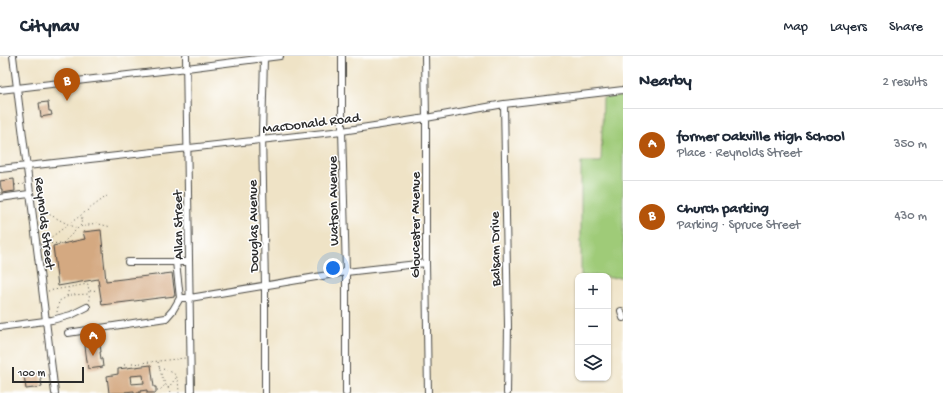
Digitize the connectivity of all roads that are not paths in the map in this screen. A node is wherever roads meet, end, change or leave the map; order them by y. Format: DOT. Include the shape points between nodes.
graph roads {
  1 [pos="13,56"];
  2 [pos="186,56"];
  3 [pos="280,56"];
  4 [pos="342,56"];
  5 [pos="425,56"];
  6 [pos="264,58"];
  7 [pos="186,68"];
  8 [pos="16,88"];
  9 [pos="0,90"];
  10 [pos="623,90"];
  11 [pos="504,104"];
  12 [pos="426,118"];
  13 [pos="342,131"];
  14 [pos="262,140"];
  15 [pos="187,149"];
  16 [pos="26,166"];
  17 [pos="0,169"];
  18 [pos="30,194"];
  19 [pos="0,198"];
  20 [pos="128,262"];
  21 [pos="176,262"];
  22 [pos="189,262"];
  23 [pos="426,262"];
  24 [pos="346,272"];
  25 [pos="265,286"];
  26 [pos="180,298"];
  27 [pos="190,298"];
  28 [pos="89,307"];
  29 [pos="621,311"];
  30 [pos="623,318"];
  31 [pos="46,321"];
  32 [pos="0,327"];
  33 [pos="68,333"];
  34 [pos="55,393"];
  35 [pos="191,393"];
  36 [pos="265,393"];
  37 [pos="346,393"];
  38 [pos="428,393"];
  39 [pos="506,393"];
  1 -- 8 [label="street, Reynolds Street"];
  2 -- 7 [label="street, Allan Street"];
  3 -- 6 [label="street"];
  4 -- 13 [label="street, Watson Avenue"];
  5 -- 12 [label="street, Gloucester Avenue"];
  6 -- 7 [label="street"];
  6 -- 14 [label="street, Douglas Avenue"];
  7 -- 8 [label="street"];
  7 -- 15 [label="street, Allan Street"];
  8 -- 9 [label="street"];
  8 -- 16 [label="street, Reynolds Street"];
  10 -- 11 [label="street, MacDonald Road"];
  11 -- 12 [label="street, MacDonald Road"];
  11 -- 39 [label="street, Balsam Drive" via="508,326"];
  12 -- 13 [label="street, MacDonald Road"];
  12 -- 23 [label="street, Gloucester Avenue"];
  13 -- 14 [label="street, MacDonald Road"];
  13 -- 24 [label="street, Watson Avenue"];
  14 -- 15 [label="street, MacDonald Road"];
  14 -- 25 [label="street, Douglas Avenue"];
  15 -- 16 [label="street, MacDonald Road"];
  15 -- 22 [label="street, Allan Street"];
  16 -- 17 [label="street, MacDonald Road"];
  16 -- 18 [label="street, Reynolds Street"];
  18 -- 19 [label="street"];
  18 -- 31 [label="street, Reynolds Street"];
  20 -- 21 [label="street"];
  21 -- 22 [label="street"];
  21 -- 26 [label="street"];
  22 -- 27 [label="street, Allan Street"];
  23 -- 24 [label="street"];
  23 -- 38 [label="street, Gloucester Avenue"];
  24 -- 25 [label="street"];
  24 -- 37 [label="street, Watson Avenue"];
  25 -- 27 [label="street"];
  25 -- 36 [label="street, Douglas Avenue"];
  26 -- 27 [label="street"];
  26 -- 33 [label="street" via="166,318"];
  27 -- 35 [label="street, Allan Street"];
  28 -- 31 [label="street" via="71,315"];
  29 -- 30 [label="street"];
  31 -- 32 [label="street"];
  31 -- 34 [label="street, Reynolds Street"];
}
